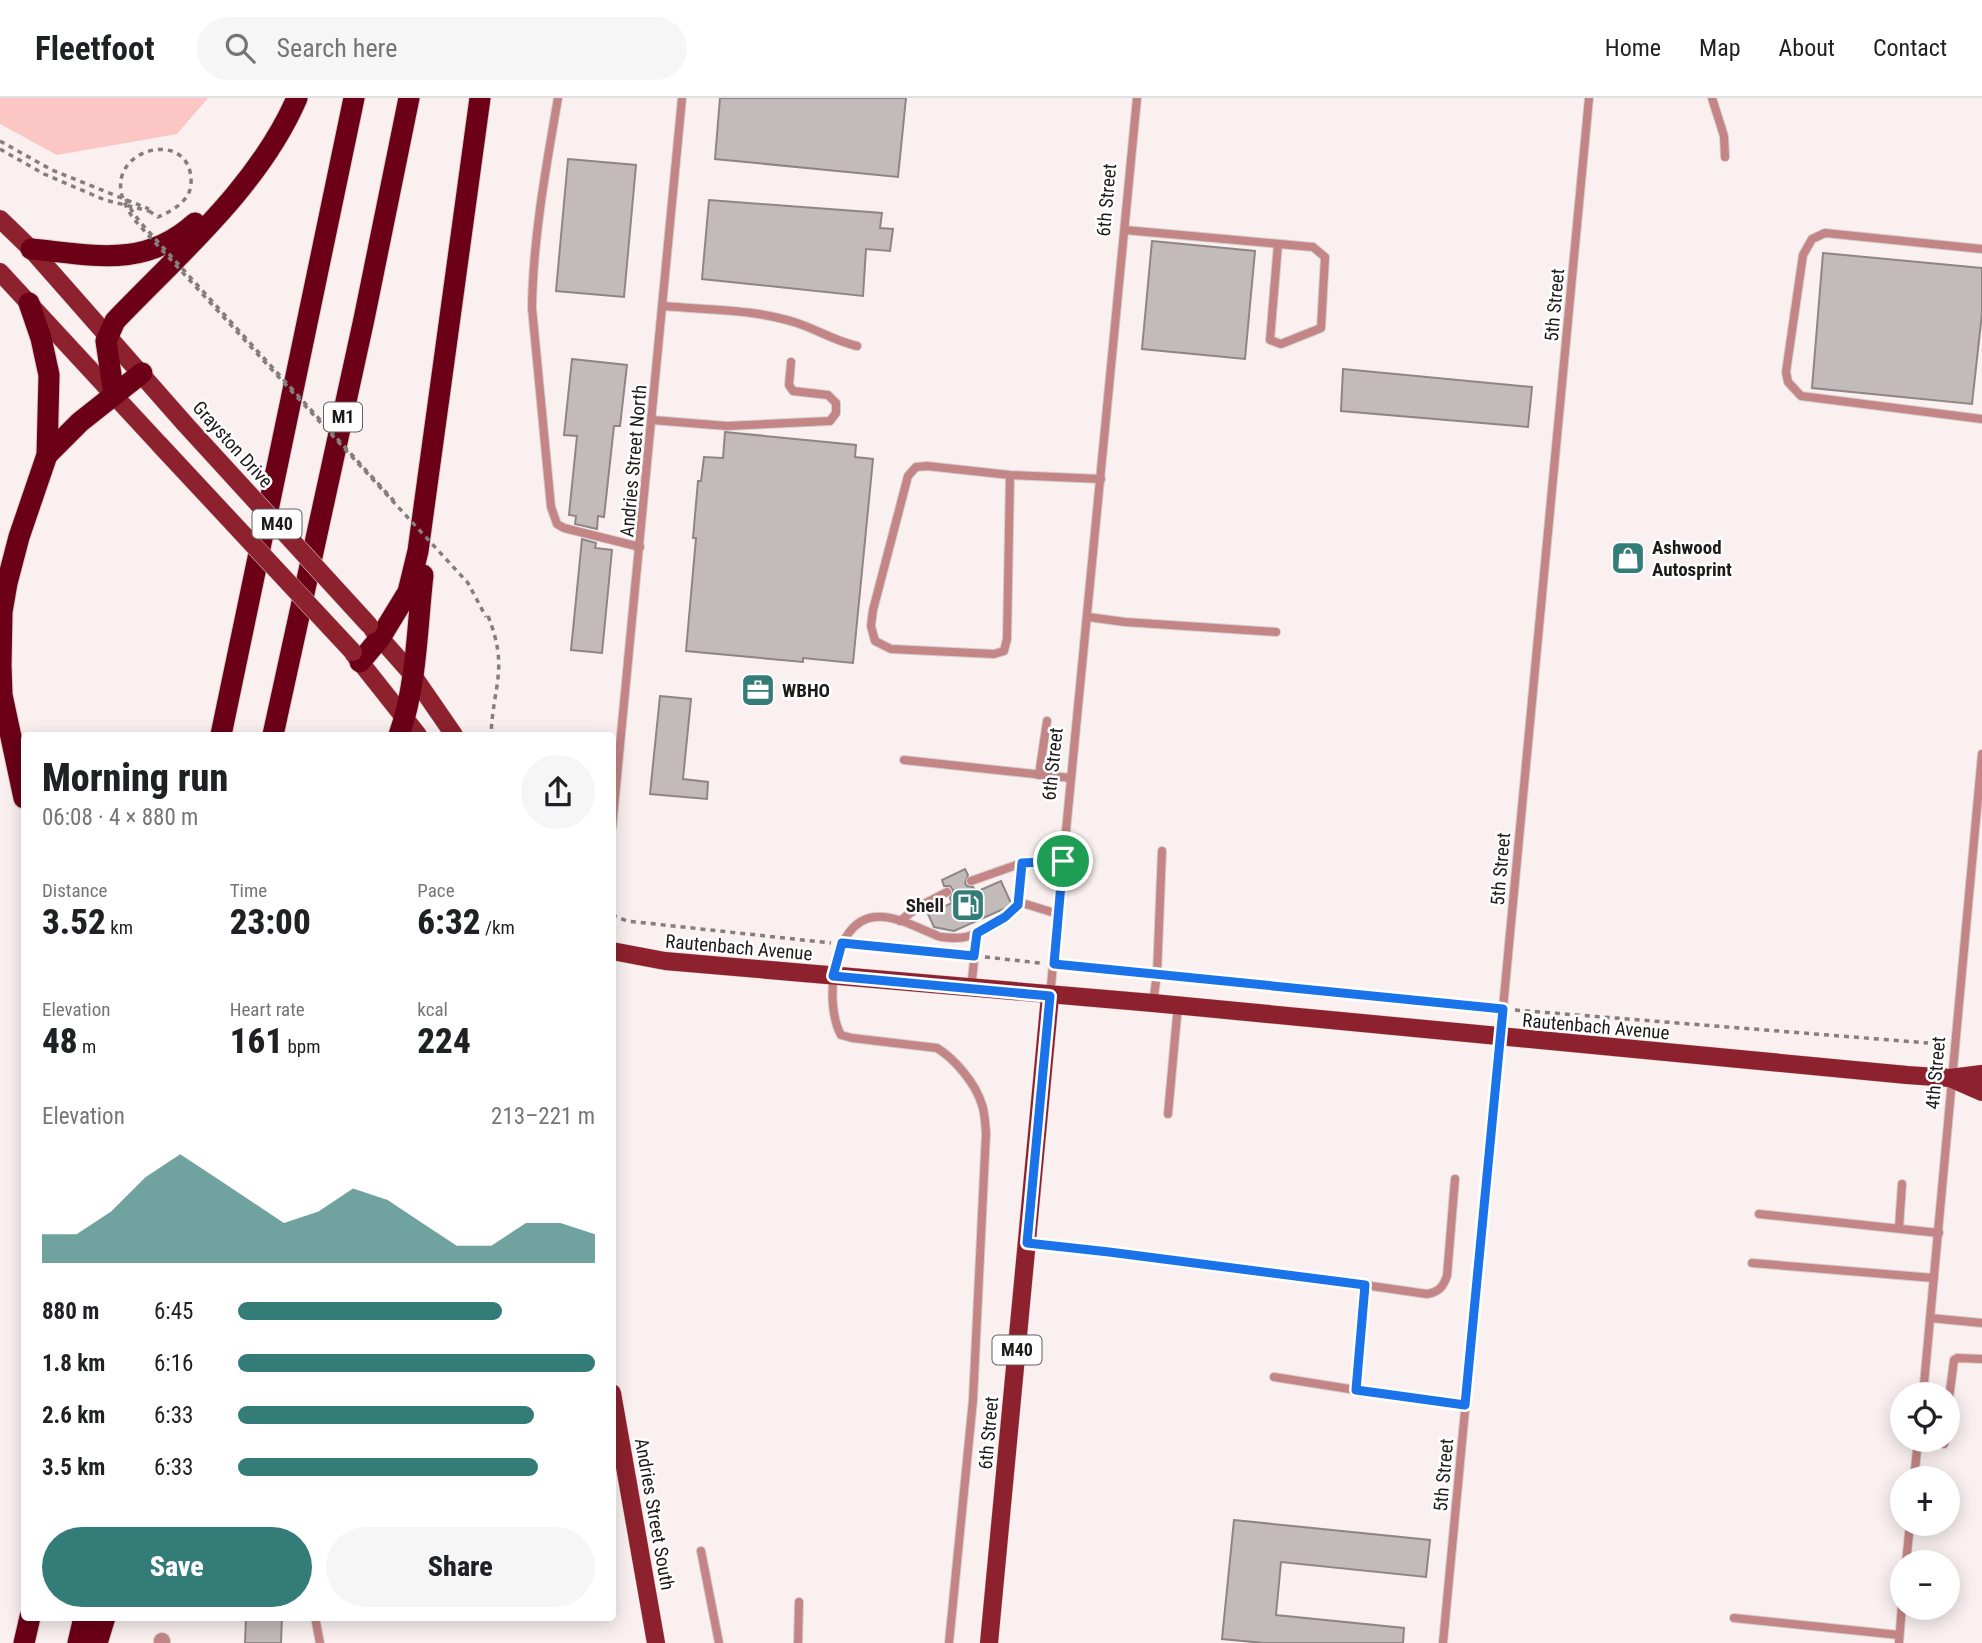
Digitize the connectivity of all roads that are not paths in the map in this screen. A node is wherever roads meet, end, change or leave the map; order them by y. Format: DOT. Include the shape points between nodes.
graph roads {
  1 [pos="354,98"];
  2 [pos="409,98"];
  3 [pos="480,98"];
  4 [pos="558,98"];
  5 [pos="682,98"];
  6 [pos="1137,98"];
  7 [pos="1590,98"];
  8 [pos="1712,98"];
  9 [pos="294,106"];
  10 [pos="1725,158"];
  11 [pos="0,219"];
  12 [pos="1125,230"];
  13 [pos="1278,244"];
  14 [pos="31,249"];
  15 [pos="1982,249"];
  16 [pos="0,272"];
  17 [pos="29,303"];
  18 [pos="663,306"];
  19 [pos="108,334"];
  20 [pos="857,346"];
  21 [pos="447,350"];
  22 [pos="791,362"];
  23 [pos="142,373"];
  24 [pos="114,395"];
  25 [pos="1982,419"];
  26 [pos="652,420"];
  27 [pos="47,455"];
  28 [pos="1010,475"];
  29 [pos="1101,479"];
  30 [pos="640,547"];
  31 [pos="1088,617"];
  32 [pos="375,631"];
  33 [pos="1276,632"];
  34 [pos="356,657"];
  35 [pos="412,674"];
  36 [pos="1047,721"];
  37 [pos="407,730"];
  38 [pos="222,732"];
  39 [pos="274,732"];
  40 [pos="452,732"];
  41 [pos="1982,754"];
  42 [pos="905,760"];
  43 [pos="1039,775"];
  44 [pos="1071,778"];
  45 [pos="21,784"];
  46 [pos="616,788"];
  47 [pos="1979,820"];
  48 [pos="1162,851"];
  49 [pos="1063,861"];
  50 [pos="1022,863"];
  51 [pos="971,881"];
  52 [pos="947,892"];
  53 [pos="1019,902"];
  54 [pos="1058,914"];
  55 [pos="900,921"];
  56 [pos="977,933"];
  57 [pos="616,952"];
  58 [pos="833,976"];
  59 [pos="971,989"];
  60 [pos="1050,996"];
  61 [pos="1153,1003"];
  62 [pos="1178,1005"];
  63 [pos="1501,1038"];
  64 [pos="1982,1074"];
  65 [pos="1950,1078"];
  66 [pos="1982,1092"];
  67 [pos="1168,1114"];
  68 [pos="1455,1179"];
  69 [pos="1902,1184"];
  70 [pos="1759,1214"];
  71 [pos="1899,1228"];
  72 [pos="1938,1233"];
  73 [pos="1027,1243"];
  74 [pos="1752,1263"];
  75 [pos="1934,1278"];
  76 [pos="1365,1285"];
  77 [pos="1930,1318"];
  78 [pos="1982,1323"];
  79 [pos="1982,1359"];
  80 [pos="1274,1377"];
  81 [pos="1924,1382"];
  82 [pos="1951,1382"];
  83 [pos="1356,1390"];
  84 [pos="1465,1405"];
  85 [pos="616,1416"];
  86 [pos="701,1551"];
  87 [pos="799,1602"];
  88 [pos="1734,1618"];
  89 [pos="1901,1620"];
  90 [pos="29,1621"];
  91 [pos="83,1621"];
  92 [pos="104,1621"];
  93 [pos="316,1621"];
  94 [pos="1899,1639"];
  95 [pos="24,1643"];
  96 [pos="78,1643"];
  97 [pos="97,1643"];
  98 [pos="320,1643"];
  99 [pos="656,1643"];
  100 [pos="719,1643"];
  101 [pos="798,1643"];
  102 [pos="950,1643"];
  103 [pos="989,1643"];
  104 [pos="1443,1643"];
  1 -- 38 [label="highway"];
  2 -- 39 [label="highway, M1"];
  3 -- 21 [label="highway"];
  4 -- 30 [label="lane" via="531,308 551,507 557,524 564,528"];
  5 -- 18 [label="lane, Andries Street North"];
  6 -- 12 [label="lane, 6th Street"];
  7 -- 63 [label="lane, 5th Street"];
  8 -- 10 [label="lane" via="1724,136"];
  9 -- 14 [label="highway" via="216,204 155,250 124,256"];
  9 -- 19 [label="highway" via="240,191 115,321"];
  11 -- 14 [label="main road, Grayston Drive / M40"];
  12 -- 13 [label="lane"];
  12 -- 29 [label="lane, 6th Street"];
  13 -- 13 [label="lane" via="1313,247 1325,257 1321,328 1281,344 1270,340"];
  14 -- 19 [label="main road, Grayston Drive / M40"];
  15 -- 25 [label="lane" via="1825,233 1812,239 1803,255 1786,372 1788,382 1801,396"];
  16 -- 17 [label="main road, M40"];
  17 -- 24 [label="main road, M40"];
  17 -- 27 [label="highway" via="49,375"];
  18 -- 20 [label="lane" via="796,323"];
  18 -- 26 [label="lane, Andries Street North"];
  19 -- 23 [label="main road, Grayston Drive / M40"];
  19 -- 24 [label="highway" via="106,355"];
  21 -- 32 [label="highway" via="408,592"];
  21 -- 35 [label="highway"];
  22 -- 26 [label="lane" via="789,385 793,391 828,395 836,402 831,421 727,426"];
  23 -- 24 [label="highway"];
  23 -- 32 [label="main road, Grayston Drive / M40, bridge"];
  24 -- 27 [label="highway"];
  24 -- 34 [label="main road, M40, bridge"];
  26 -- 30 [label="lane, Andries Street North"];
  27 -- 45 [label="highway" via="19,537 2,612 2,695"];
  28 -- 28 [label="lane" via="1004,651 891,649 875,641 873,610 908,476 916,467 927,466"];
  28 -- 29 [label="lane"];
  29 -- 31 [label="lane, 6th Street"];
  30 -- 46 [label="lane, Andries Street North"];
  31 -- 33 [label="lane"];
  31 -- 44 [label="lane, 6th Street"];
  32 -- 34 [label="highway"];
  32 -- 35 [label="main road, Grayston Drive / M40"];
  34 -- 37 [label="main road, M40"];
  35 -- 37 [label="highway"];
  35 -- 40 [label="main road, Grayston Drive / M40"];
  36 -- 43 [label="lane"];
  41 -- 47 [label="lane, 4th Street"];
  42 -- 43 [label="lane"];
  43 -- 44 [label="lane"];
  44 -- 49 [label="lane, 6th Street"];
  47 -- 65 [label="lane, 4th Street"];
  48 -- 61 [label="lane"];
  49 -- 50 [label="lane"];
  49 -- 54 [label="lane, 6th Street"];
  50 -- 51 [label="lane"];
  50 -- 53 [label="lane"];
  52 -- 55 [label="lane"];
  53 -- 54 [label="lane"];
  53 -- 56 [label="lane" via="1013,911"];
  54 -- 60 [label="lane, 6th Street"];
  55 -- 56 [label="lane" via="940,937"];
  55 -- 58 [label="lane" via="879,917 864,920 849,931"];
  56 -- 59 [label="lane"];
  57 -- 58 [label="main road, Rautenbach Avenue" via="665,961"];
  58 -- 59 [label="main road, Rautenbach Avenue"];
  58 -- 102 [label="lane" via="835,1024 841,1035 937,1048 976,1089 983,1105 986,1133 973,1400"];
  59 -- 60 [label="main road, Rautenbach Avenue"];
  60 -- 61 [label="main road, Rautenbach Avenue"];
  60 -- 73 [label="main road, 6th Street / M40"];
  61 -- 62 [label="main road, Rautenbach Avenue"];
  62 -- 63 [label="main road, Rautenbach Avenue"];
  62 -- 67 [label="lane"];
  63 -- 65 [label="main road, Rautenbach Avenue"];
  63 -- 84 [label="lane, 5th Street"];
  64 -- 65 [label="main road"];
  65 -- 66 [label="main road"];
  65 -- 72 [label="lane, 4th Street"];
  68 -- 76 [label="lane" via="1443,1287 1427,1294"];
  69 -- 71 [label="lane"];
  70 -- 71 [label="lane"];
  71 -- 72 [label="lane"];
  72 -- 75 [label="lane, 4th Street"];
  73 -- 76 [label="lane"];
  73 -- 103 [label="main road, 6th Street / M40"];
  74 -- 75 [label="lane"];
  75 -- 77 [label="lane, 4th Street"];
  76 -- 83 [label="lane"];
  77 -- 78 [label="lane"];
  77 -- 81 [label="lane, 4th Street"];
  79 -- 82 [label="lane" via="1954,1360"];
  80 -- 83 [label="lane"];
  83 -- 84 [label="lane"];
  84 -- 104 [label="lane, 5th Street"];
  85 -- 99 [label="main road, Andries Street South"];
  86 -- 100 [label="lane"];
  87 -- 101 [label="lane"];
  88 -- 94 [label="lane"];
  89 -- 94 [label="lane"];
  90 -- 95 [label="highway"];
  91 -- 96 [label="highway"];
  92 -- 97 [label="highway"];
  93 -- 98 [label="lane"];
}
